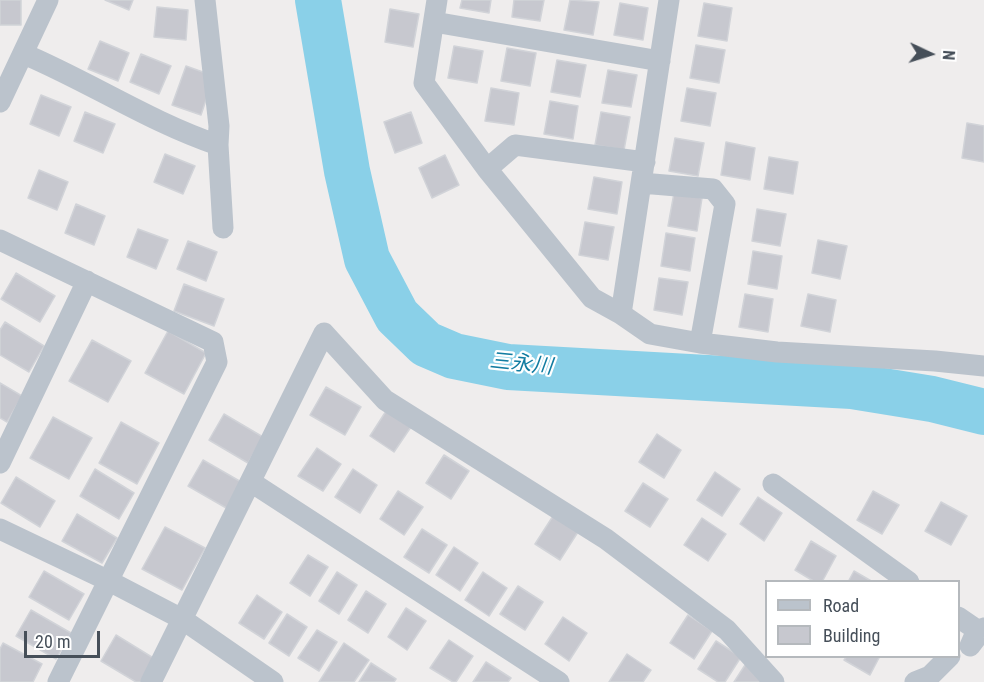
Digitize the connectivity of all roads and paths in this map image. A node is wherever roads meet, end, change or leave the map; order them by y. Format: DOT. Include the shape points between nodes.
graph roads {
  1 [pos="48,0"];
  2 [pos="205,0"];
  3 [pos="437,0"];
  4 [pos="669,0"];
  5 [pos="434,22"];
  6 [pos="24,54"];
  7 [pos="660,61"];
  8 [pos="0,102"];
  9 [pos="218,145"];
  10 [pos="645,162"];
  11 [pos="487,169"];
  12 [pos="641,183"];
  13 [pos="223,228"];
  14 [pos="0,240"];
  15 [pos="87,281"];
  16 [pos="621,314"];
  17 [pos="700,343"];
  18 [pos="984,366"];
  19 [pos="0,463"];
  20 [pos="251,482"];
  21 [pos="773,484"];
  22 [pos="0,530"];
  23 [pos="906,580"];
  24 [pos="109,581"];
  25 [pos="960,618"];
  26 [pos="182,620"];
  27 [pos="980,629"];
  28 [pos="960,646"];
  29 [pos="949,658"];
  30 [pos="58,682"];
  31 [pos="151,682"];
  32 [pos="273,682"];
  33 [pos="559,682"];
  34 [pos="774,682"];
  35 [pos="915,682"];
  1 -- 6 [label="street"];
  2 -- 9 [label="street"];
  3 -- 5 [label="street"];
  4 -- 7 [label="street"];
  5 -- 7 [label="street"];
  5 -- 11 [label="street" via="424,83"];
  6 -- 8 [label="street"];
  6 -- 9 [label="street" via="186,134"];
  7 -- 10 [label="street"];
  9 -- 13 [label="street"];
  10 -- 11 [label="street" via="515,145"];
  10 -- 12 [label="street"];
  11 -- 16 [label="street" via="592,298"];
  12 -- 16 [label="street"];
  12 -- 17 [label="street" via="713,189 725,204"];
  14 -- 15 [label="street"];
  15 -- 19 [label="street"];
  15 -- 24 [label="street" via="213,342 217,362"];
  16 -- 17 [label="street" via="650,334"];
  17 -- 18 [label="street"];
  20 -- 26 [label="street"];
  20 -- 33 [label="street"];
  20 -- 34 [label="street" via="324,333 384,400 606,539 727,630"];
  21 -- 23 [label="street"];
  22 -- 24 [label="street"];
  24 -- 26 [label="street"];
  24 -- 30 [label="street"];
  25 -- 27 [label="street"];
  26 -- 31 [label="street"];
  26 -- 32 [label="street"];
  27 -- 28 [label="street"];
  29 -- 35 [label="street" via="930,676"];
}
